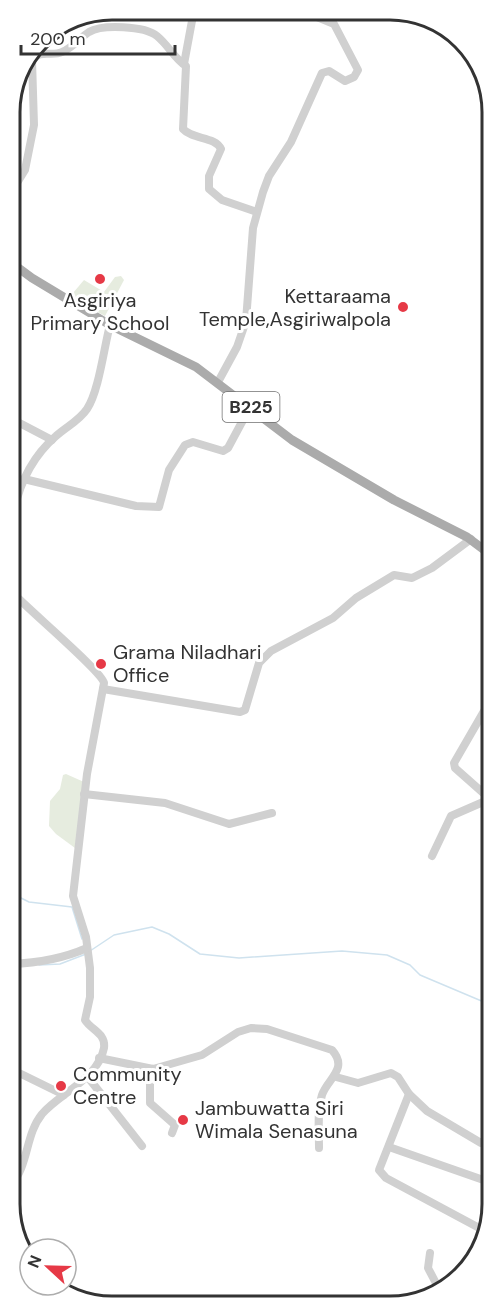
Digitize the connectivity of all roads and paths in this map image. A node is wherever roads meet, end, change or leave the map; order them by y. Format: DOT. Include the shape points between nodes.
graph roads {
  1 [pos="192,20"];
  2 [pos="324,20"];
  3 [pos="40,55"];
  4 [pos="33,64"];
  5 [pos="184,64"];
  6 [pos="20,175"];
  7 [pos="257,212"];
  8 [pos="20,269"];
  9 [pos="110,325"];
  10 [pos="218,382"];
  11 [pos="250,407"];
  12 [pos="20,423"];
  13 [pos="52,440"];
  14 [pos="24,479"];
  15 [pos="20,490"];
  16 [pos="471,539"];
  17 [pos="482,547"];
  18 [pos="20,599"];
  19 [pos="103,690"];
  20 [pos="481,716"];
  21 [pos="481,791"];
  22 [pos="84,794"];
  23 [pos="481,803"];
  24 [pos="272,813"];
  25 [pos="432,856"];
  26 [pos="87,948"];
  27 [pos="19,963"];
  28 [pos="99,1058"];
  29 [pos="153,1069"];
  30 [pos="19,1073"];
  31 [pos="87,1076"];
  32 [pos="336,1077"];
  33 [pos="409,1094"];
  34 [pos="64,1095"];
  35 [pos="172,1133"];
  36 [pos="481,1143"];
  37 [pos="142,1146"];
  38 [pos="388,1147"];
  39 [pos="319,1148"];
  40 [pos="19,1173"];
  41 [pos="481,1179"];
  42 [pos="478,1227"];
  43 [pos="430,1253"];
  44 [pos="436,1283"];
  1 -- 5 [label="street"];
  2 -- 7 [label="street" via="334,24 358,70 345,81 329,71 322,73 291,142 269,176"];
  3 -- 5 [label="street" via="63,52 89,32 115,27 156,35"];
  4 -- 6 [label="street" via="35,113 27,161"];
  5 -- 7 [label="street" via="187,69 183,129 217,143 221,149 209,177 209,189 222,200"];
  7 -- 10 [label="street" via="246,321"];
  8 -- 9 [label="main road, B225"];
  9 -- 10 [label="main road, B225"];
  9 -- 13 [label="street" via="89,406 81,418"];
  10 -- 11 [label="main road, B225"];
  11 -- 14 [label="street" via="228,448 222,451 193,442 185,445 169,470 159,507 136,506"];
  11 -- 16 [label="main road, B225" via="327,462"];
  12 -- 13 [label="street"];
  13 -- 14 [label="street"];
  14 -- 15 [label="street"];
  16 -- 17 [label="main road, B225"];
  16 -- 19 [label="street" via="432,568 412,578 394,575 356,598 333,618 270,651 259,663 245,710"];
  18 -- 19 [label="street" via="96,670 104,679"];
  19 -- 22 [label="street"];
  20 -- 21 [label="street" via="454,763"];
  22 -- 24 [label="street" via="165,803 229,824"];
  22 -- 26 [label="street" via="73,896"];
  23 -- 25 [label="street" via="451,816"];
  26 -- 27 [label="street" via="65,957"];
  26 -- 28 [label="street" via="91,983 85,1020 103,1038"];
  28 -- 29 [label="street"];
  28 -- 31 [label="street"];
  29 -- 32 [label="street" via="202,1055 251,1028 267,1029 332,1050 338,1060"];
  29 -- 35 [label="street" via="150,1103 175,1125"];
  30 -- 34 [label="street"];
  31 -- 34 [label="street"];
  31 -- 37 [label="street"];
  32 -- 33 [label="street" via="358,1083 391,1073"];
  32 -- 39 [label="street" via="322,1094"];
  33 -- 36 [label="street" via="427,1111"];
  33 -- 38 [label="street"];
  34 -- 40 [label="street" via="37,1121"];
  38 -- 41 [label="street"];
  38 -- 42 [label="street" via="379,1170 386,1178"];
  43 -- 44 [label="street" via="428,1268"];
}
